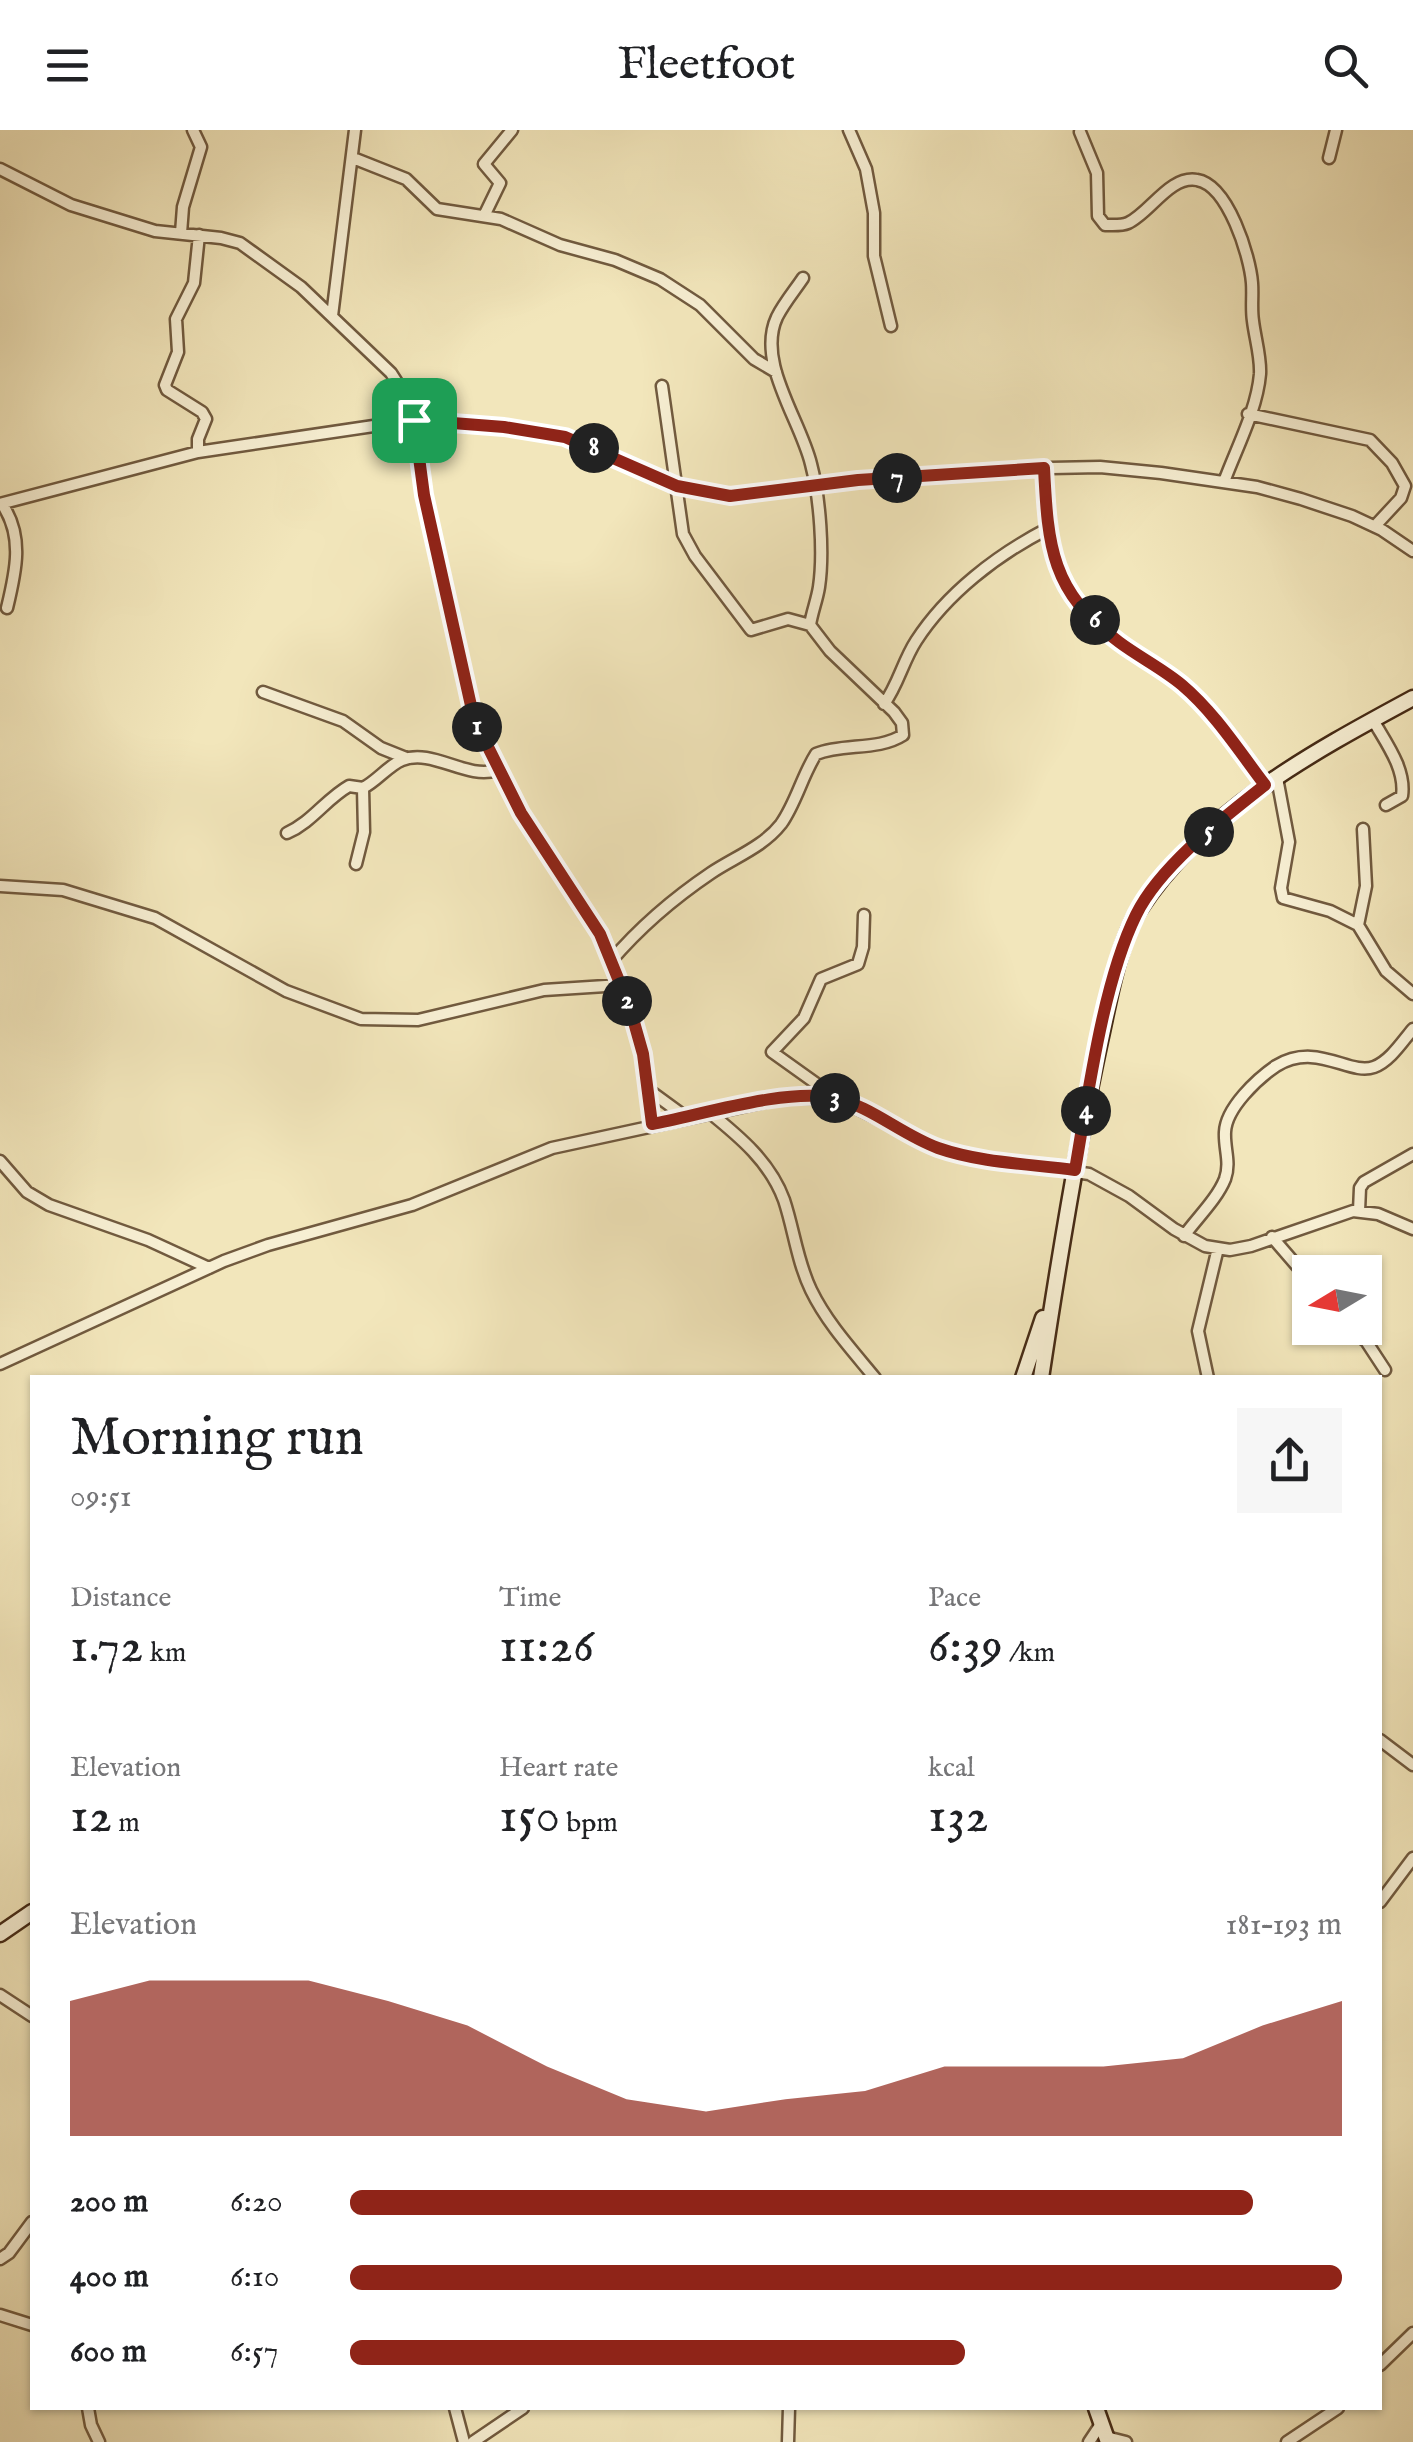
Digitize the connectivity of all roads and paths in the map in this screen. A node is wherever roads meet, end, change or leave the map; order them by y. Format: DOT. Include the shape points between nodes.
graph roads {
  1 [pos="194,130"];
  2 [pos="354,130"];
  3 [pos="512,130"];
  4 [pos="849,130"];
  5 [pos="1336,130"];
  6 [pos="1080,132"];
  7 [pos="352,158"];
  8 [pos="1329,158"];
  9 [pos="0,169"];
  10 [pos="484,216"];
  11 [pos="182,234"];
  12 [pos="199,236"];
  13 [pos="803,278"];
  14 [pos="332,316"];
  15 [pos="891,326"];
  16 [pos="777,372"];
  17 [pos="662,386"];
  18 [pos="1248,414"];
  19 [pos="414,420"];
  20 [pos="198,452"];
  21 [pos="1044,468"];
  22 [pos="1224,482"];
  23 [pos="677,486"];
  24 [pos="815,486"];
  25 [pos="1,504"];
  26 [pos="1375,526"];
  27 [pos="1047,529"];
  28 [pos="1413,550"];
  29 [pos="8,608"];
  30 [pos="810,625"];
  31 [pos="263,692"];
  32 [pos="1413,698"];
  33 [pos="884,704"];
  34 [pos="1373,720"];
  35 [pos="407,758"];
  36 [pos="497,770"];
  37 [pos="1271,781"];
  38 [pos="364,788"];
  39 [pos="1386,805"];
  40 [pos="1363,829"];
  41 [pos="287,833"];
  42 [pos="356,864"];
  43 [pos="0,886"];
  44 [pos="864,915"];
  45 [pos="1358,925"];
  46 [pos="611,961"];
  47 [pos="621,985"];
  48 [pos="1413,994"];
  49 [pos="1413,1030"];
  50 [pos="646,1088"];
  51 [pos="836,1098"];
  52 [pos="709,1112"];
  53 [pos="687,1118"];
  54 [pos="652,1124"];
  55 [pos="1413,1154"];
  56 [pos="0,1161"];
  57 [pos="1075,1170"];
  58 [pos="1359,1211"];
  59 [pos="1413,1229"];
  60 [pos="1184,1236"];
  61 [pos="1272,1237"];
  62 [pos="1218,1248"];
  63 [pos="1292,1260"];
  64 [pos="208,1268"];
  65 [pos="1056,1279"];
  66 [pos="1369,1345"];
  67 [pos="0,1364"];
  68 [pos="1385,1370"];
  69 [pos="874,1375"];
  70 [pos="1024,1375"];
  71 [pos="1041,1375"];
  72 [pos="1207,1375"];
  73 [pos="1382,1742"];
  74 [pos="1413,1765"];
  75 [pos="1413,1858"];
  76 [pos="1382,1899"];
  77 [pos="30,1913"];
  78 [pos="0,1934"];
  79 [pos="0,1995"];
  80 [pos="30,2015"];
  81 [pos="30,2225"];
  82 [pos="0,2259"];
  83 [pos="0,2315"];
  84 [pos="30,2325"];
  85 [pos="1413,2333"];
  86 [pos="1382,2363"];
  87 [pos="88,2410"];
  88 [pos="456,2410"];
  89 [pos="520,2410"];
  90 [pos="789,2410"];
  91 [pos="1097,2410"];
  92 [pos="1335,2410"];
  93 [pos="1105,2434"];
  94 [pos="99,2442"];
  95 [pos="464,2442"];
  96 [pos="474,2442"];
  97 [pos="788,2442"];
  98 [pos="1089,2442"];
  99 [pos="1126,2442"];
  100 [pos="1287,2442"];
  1 -- 11 [label="street" via="201,147"];
  2 -- 7 [label="street"];
  3 -- 10 [label="street" via="484,164 500,183"];
  4 -- 15 [label="street" via="866,169 874,256"];
  5 -- 8 [label="street"];
  6 -- 18 [label="street" via="1097,173 1098,216 1105,225 1125,224 1188,180 1213,188 1236,224 1252,283 1260,370"];
  7 -- 10 [label="street" via="406,179 437,209"];
  7 -- 14 [label="street"];
  9 -- 11 [label="street" via="71,205"];
  10 -- 16 [label="street" via="660,278"];
  11 -- 12 [label="street"];
  12 -- 14 [label="street" via="240,243"];
  12 -- 20 [label="street" via="194,283 176,319 178,352 165,385 206,420"];
  13 -- 16 [label="street" via="772,334"];
  14 -- 19 [label="street" via="391,373"];
  16 -- 24 [label="street"];
  17 -- 23 [label="street"];
  18 -- 22 [label="street"];
  18 -- 26 [label="street" via="1370,440 1404,486"];
  19 -- 20 [label="street"];
  19 -- 23 [label="street" via="565,437"];
  19 -- 36 [label="street" via="466,694"];
  20 -- 25 [label="street"];
  21 -- 22 [label="street" via="1100,467"];
  21 -- 24 [label="street"];
  21 -- 27 [label="street"];
  22 -- 26 [label="street" via="1302,499"];
  23 -- 24 [label="street" via="730,496"];
  23 -- 30 [label="street" via="683,534 746,626 755,631 788,619"];
  24 -- 30 [label="street" via="821,559"];
  25 -- 29 [label="street" via="17,532"];
  26 -- 28 [label="street"];
  27 -- 33 [label="street" via="1008,549 945,604 916,641"];
  27 -- 37 [label="street" via="1067,592 1116,640 1197,698"];
  30 -- 33 [label="street"];
  31 -- 35 [label="street" via="343,722"];
  32 -- 34 [label="main road"];
  33 -- 46 [label="street" via="902,722 903,734 891,743 816,754 780,826 634,933"];
  34 -- 37 [label="main road"];
  34 -- 39 [label="street" via="1403,788"];
  35 -- 36 [label="street" via="484,774"];
  35 -- 38 [label="street"];
  36 -- 46 [label="street"];
  37 -- 45 [label="street" via="1289,842 1283,898"];
  37 -- 57 [label="main road" via="1173,867 1136,915 1110,996"];
  38 -- 41 [label="street" via="340,791"];
  38 -- 42 [label="street"];
  40 -- 45 [label="street" via="1366,886"];
  43 -- 47 [label="street" via="64,890 155,918 286,990 361,1019 418,1020 544,990"];
  44 -- 51 [label="street" via="858,964 821,979 804,1018 772,1052"];
  45 -- 48 [label="street" via="1386,971"];
  46 -- 47 [label="street"];
  47 -- 50 [label="street" via="643,1054"];
  49 -- 60 [label="street" via="1377,1066 1318,1056 1279,1064 1266,1074 1229,1116 1225,1179"];
  50 -- 53 [label="street"];
  50 -- 54 [label="street"];
  51 -- 52 [label="street" via="783,1098"];
  51 -- 57 [label="street" via="938,1148"];
  52 -- 53 [label="street"];
  52 -- 69 [label="street" via="762,1160 785,1204 811,1290"];
  53 -- 54 [label="street"];
  54 -- 64 [label="street" via="552,1148 412,1205"];
  55 -- 58 [label="street" via="1364,1182"];
  56 -- 64 [label="street" via="49,1206"];
  57 -- 60 [label="street" via="1105,1181"];
  57 -- 65 [label="main road"];
  58 -- 59 [label="street"];
  58 -- 61 [label="street"];
  60 -- 62 [label="street"];
  61 -- 62 [label="street"];
  61 -- 63 [label="street"];
  62 -- 72 [label="street" via="1198,1331"];
  64 -- 67 [label="street"];
  65 -- 70 [label="main road"];
  65 -- 71 [label="main road"];
  66 -- 68 [label="street"];
  73 -- 74 [label="street"];
  75 -- 76 [label="street"];
  77 -- 78 [label="main road"];
  79 -- 80 [label="street"];
  81 -- 82 [label="street"];
  83 -- 84 [label="street"];
  85 -- 86 [label="street"];
  87 -- 94 [label="street"];
  88 -- 95 [label="street"];
  89 -- 96 [label="street"];
  90 -- 97 [label="street"];
  91 -- 93 [label="main road"];
  92 -- 100 [label="street"];
  93 -- 98 [label="street"];
  93 -- 99 [label="street"];
}
